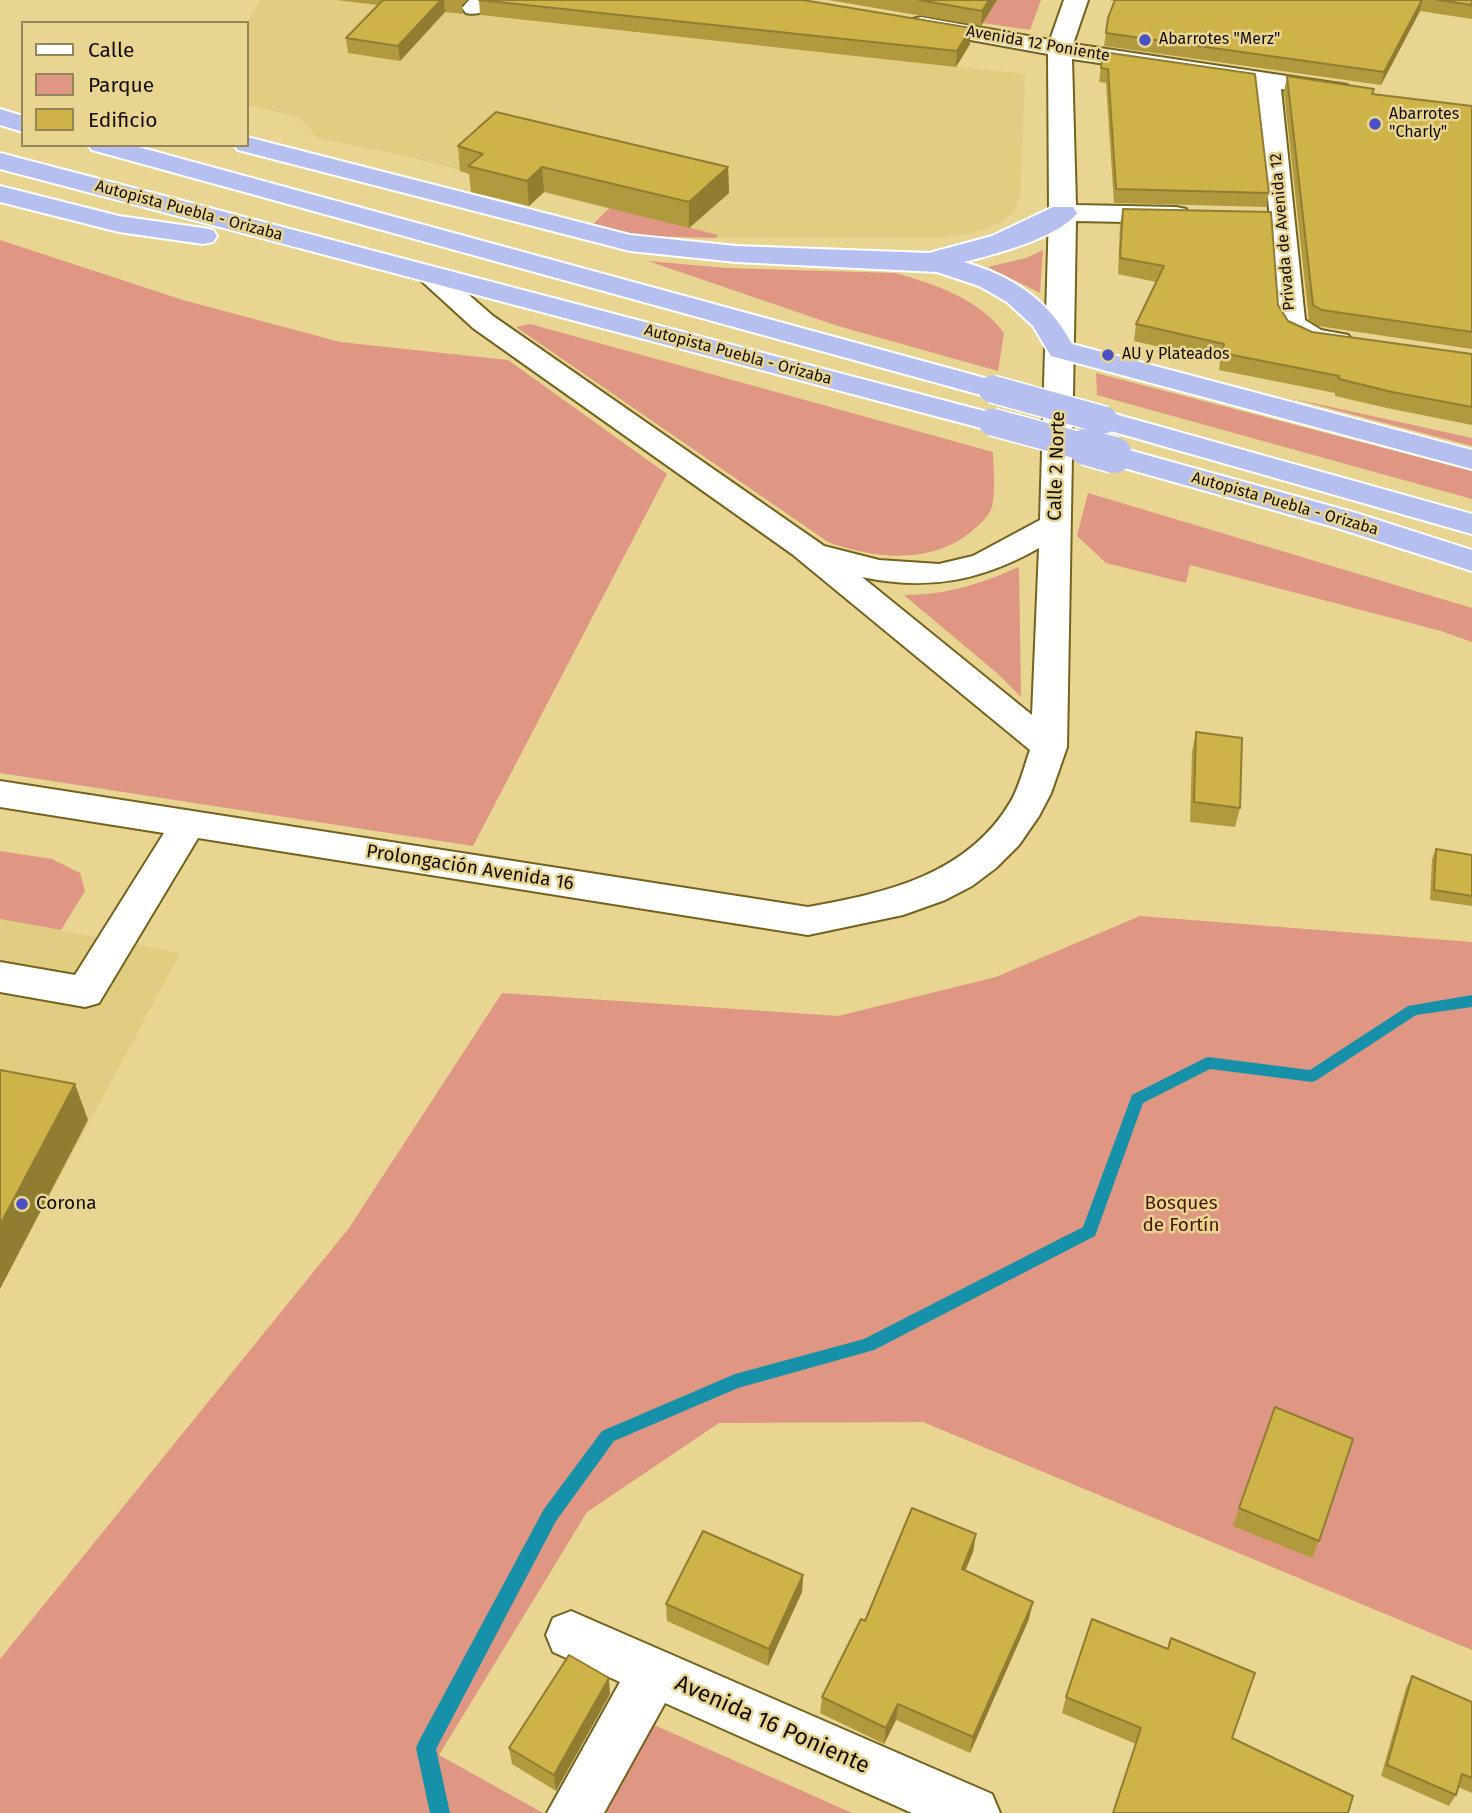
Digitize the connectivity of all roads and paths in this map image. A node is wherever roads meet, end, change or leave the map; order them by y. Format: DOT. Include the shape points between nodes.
graph roads {
  1 [pos="1076,0"];
  2 [pos="904,22"];
  3 [pos="1060,47"];
  4 [pos="1267,79"];
  5 [pos="1363,93"];
  6 [pos="0,97"];
  7 [pos="21,99"];
  8 [pos="0,117"];
  9 [pos="21,123"];
  10 [pos="248,145"];
  11 [pos="108,147"];
  12 [pos="0,161"];
  13 [pos="0,194"];
  14 [pos="1063,213"];
  15 [pos="1204,216"];
  16 [pos="336,249"];
  17 [pos="927,261"];
  18 [pos="428,274"];
  19 [pos="1364,345"];
  20 [pos="1061,350"];
  21 [pos="1472,460"];
  22 [pos="1472,524"];
  23 [pos="1055,526"];
  24 [pos="804,547"];
  25 [pos="1472,561"];
  26 [pos="1049,747"];
  27 [pos="0,794"];
  28 [pos="188,824"];
  29 [pos="937,890"];
  30 [pos="0,977"];
  31 [pos="571,1635"];
  32 [pos="654,1673"];
  33 [pos="574,1813"];
  34 [pos="973,1813"];
  1 -- 3 [label="street, Calle 2 Norte"];
  2 -- 3 [label="street, Avenida 12 Poniente"];
  3 -- 4 [label="street, Avenida 12 Poniente"];
  3 -- 14 [label="street, Calle 2 Norte"];
  4 -- 5 [label="street, Avenida 12 Poniente"];
  4 -- 19 [label="street, Privada de Avenida 12" via="1271,218 1291,321 1309,337"];
  6 -- 7 [label="highway"];
  8 -- 9 [label="highway"];
  10 -- 17 [label="highway" via="630,243 736,254"];
  11 -- 22 [label="highway, Autopista Puebla - Orizaba, bridge"];
  12 -- 16 [label="highway, Autopista Puebla - Orizaba"];
  13 -- 16 [label="highway" via="119,224"];
  14 -- 15 [label="street"];
  14 -- 17 [label="highway" via="1028,234 992,247"];
  14 -- 20 [label="street, Calle 2 Norte"];
  16 -- 18 [label="highway, Autopista Puebla - Orizaba"];
  17 -- 20 [label="highway" via="984,278 1022,301 1041,317"];
  18 -- 24 [label="street" via="483,322"];
  18 -- 25 [label="highway, Autopista Puebla - Orizaba, bridge" via="1114,455"];
  20 -- 21 [label="highway"];
  20 -- 23 [label="street, Calle 2 Norte"];
  23 -- 24 [label="street" via="971,568 940,574 847,565"];
  23 -- 26 [label="street, Calle 2 Norte"];
  24 -- 26 [label="street"];
  26 -- 29 [label="street, Calle 2 Norte" via="1027,806 995,849"];
  27 -- 28 [label="street, Prolongación Avenida 16"];
  28 -- 29 [label="street, Prolongación Avenida 16" via="808,921 879,909"];
  28 -- 30 [label="street" via="85,992"];
  31 -- 32 [label="street, Avenida 16 Poniente"];
  32 -- 33 [label="street"];
  32 -- 34 [label="street, Avenida 16 Poniente"];
}
